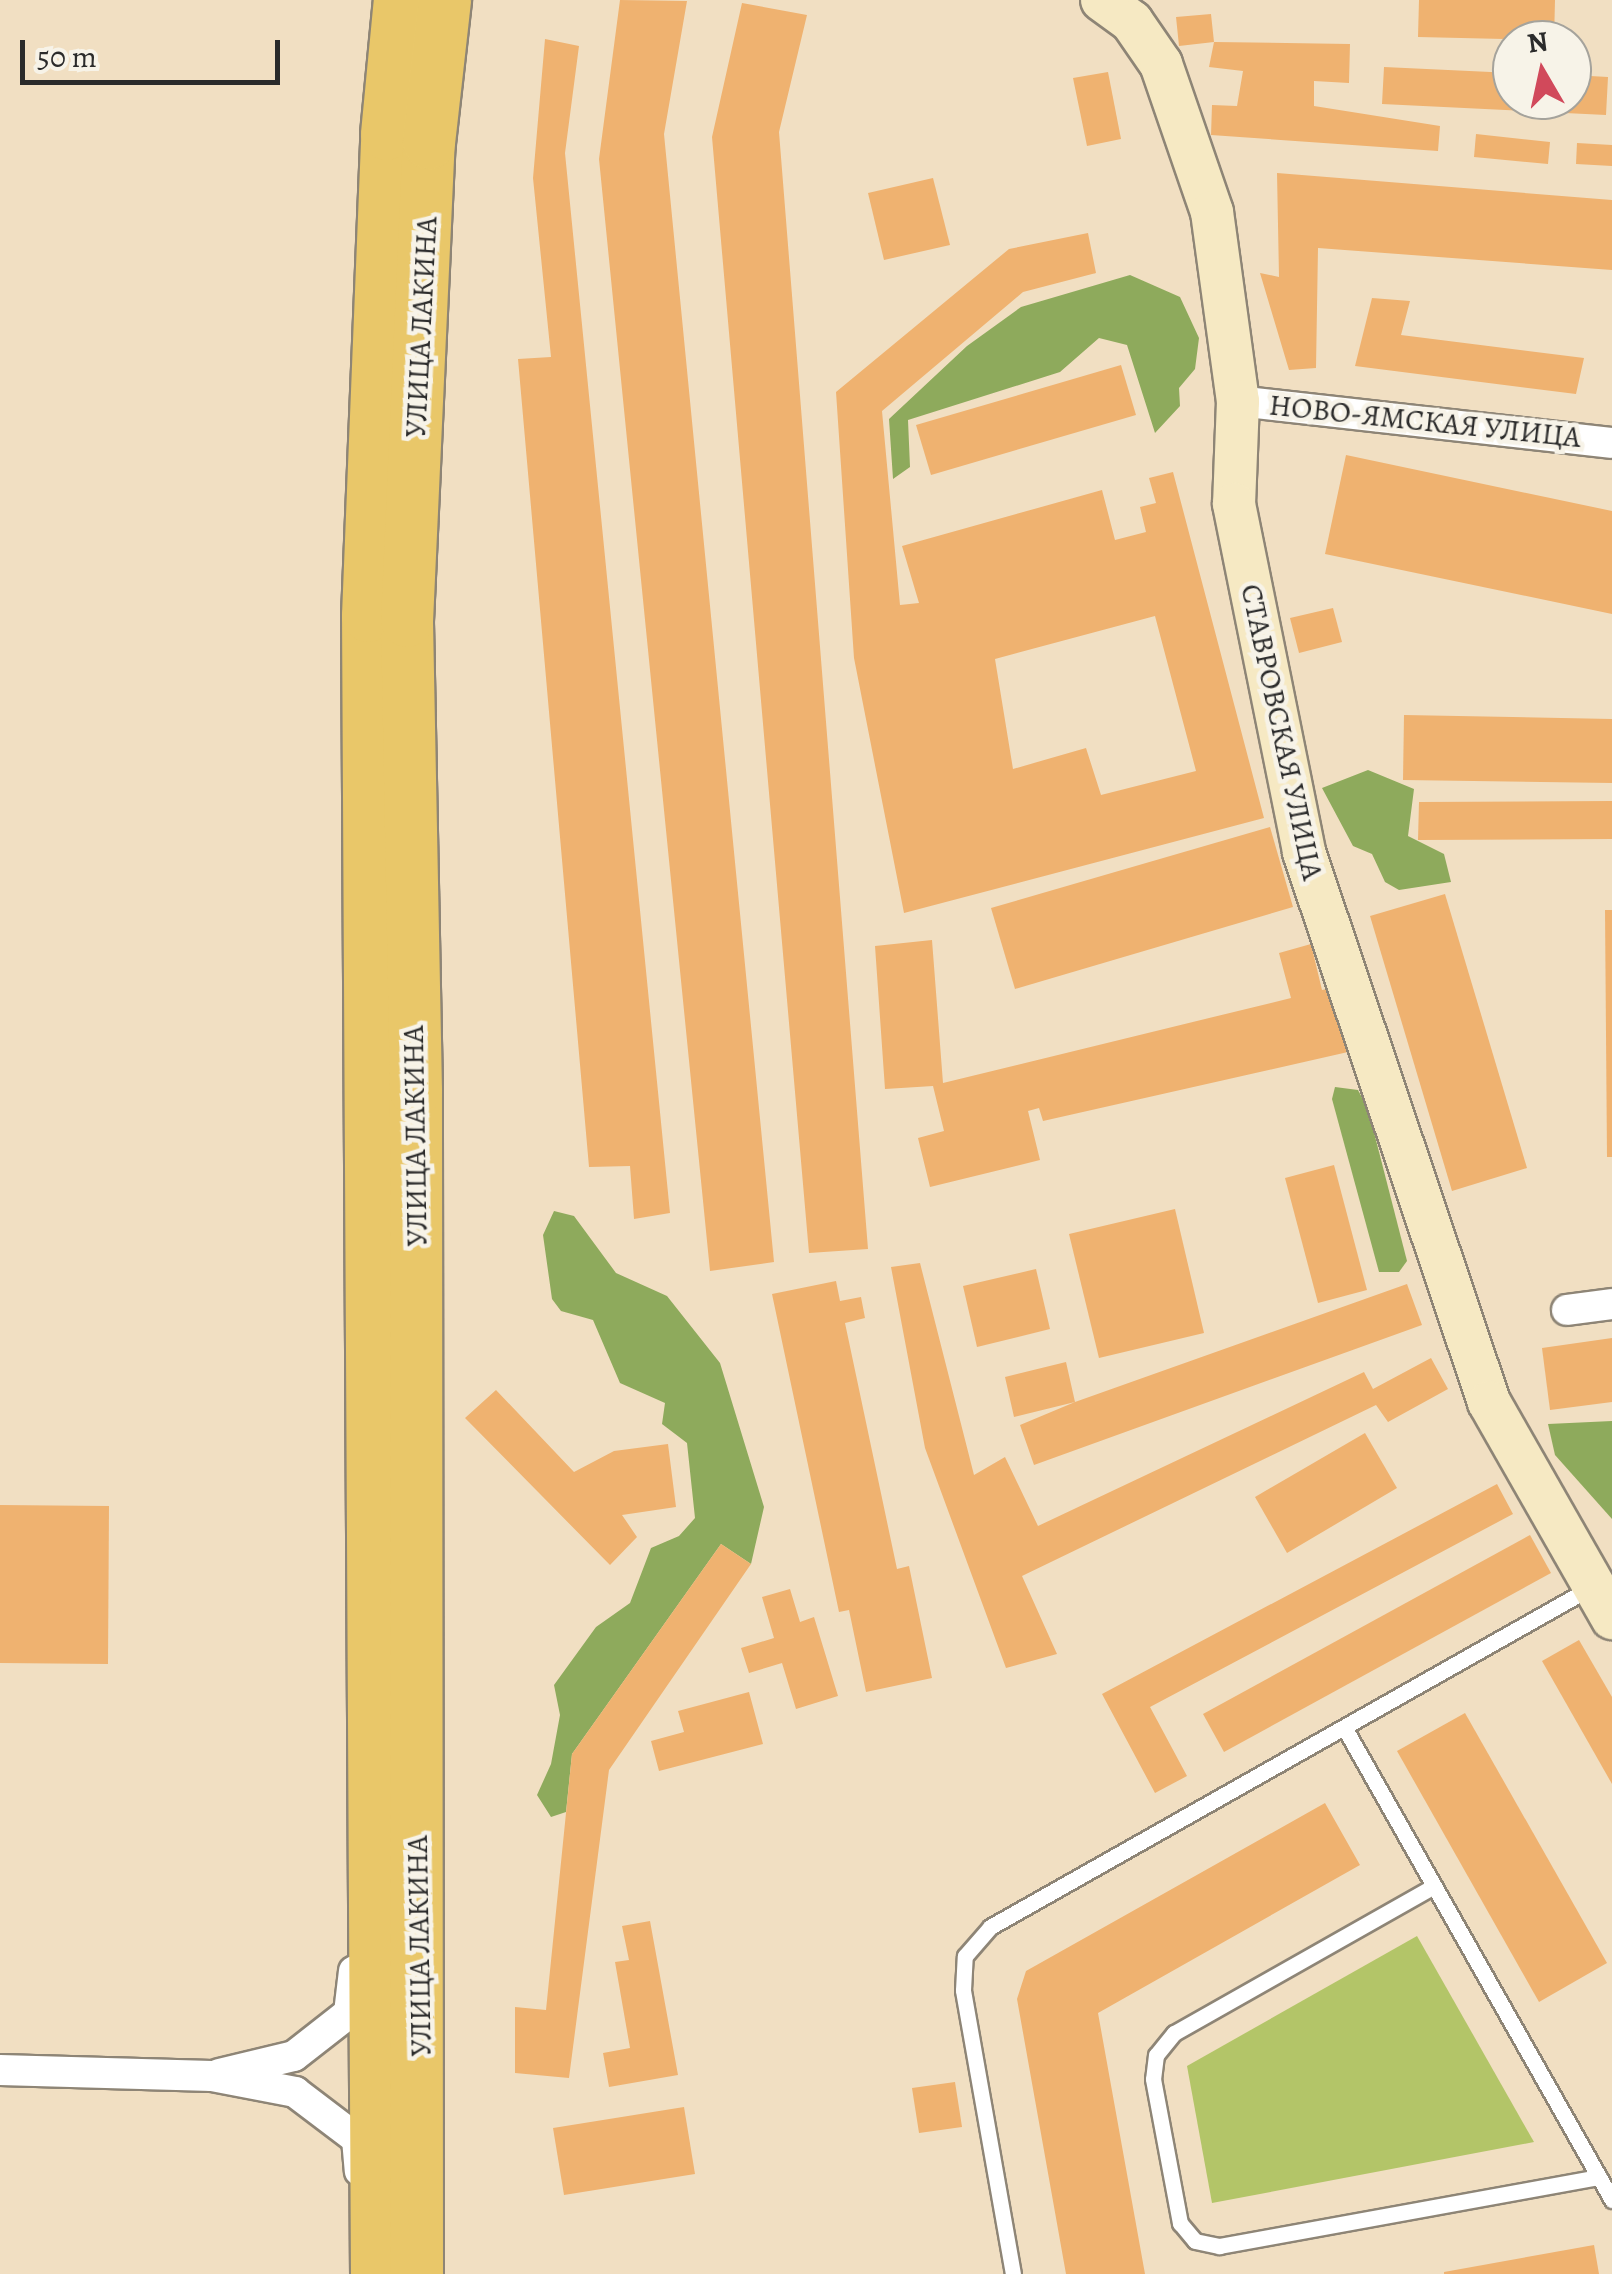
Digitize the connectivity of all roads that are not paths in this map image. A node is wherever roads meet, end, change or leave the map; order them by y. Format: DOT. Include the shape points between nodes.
graph roads {
  1 [pos="400,0"];
  2 [pos="445,0"];
  3 [pos="1102,0"];
  4 [pos="1238,401"];
  5 [pos="1612,442"];
  6 [pos="1612,1304"];
  7 [pos="1567,1310"];
  8 [pos="1603,1602"];
  9 [pos="1344,1727"];
  10 [pos="379,1807"];
  11 [pos="1434,1886"];
  12 [pos="0,2070"];
  13 [pos="212,2076"];
  14 [pos="1599,2176"];
  15 [pos="1612,2200"];
  16 [pos="373,2274"];
  17 [pos="417,2274"];
  18 [pos="1013,2274"];
  1 -- 10 [label="highway, УЛИЦА ЛАКИНА" via="386,153 368,616"];
  2 -- 17 [label="highway, УЛИЦА ЛАКИНА" via="429,143 407,621 416,1091"];
  3 -- 4 [label="street, СТАВРОВСКАЯ УЛИЦА" via="1132,22 1161,64 1197,162 1212,212"];
  4 -- 5 [label="street, НОВО-ЯМСКАЯ УЛИЦА"];
  4 -- 8 [label="street, СТАВРОВСКАЯ УЛИЦА" via="1234,504 1304,852 1490,1402"];
  6 -- 7 [label="street"];
  8 -- 9 [label="lane"];
  9 -- 11 [label="lane"];
  9 -- 18 [label="lane" via="990,1927 965,1956 963,1990"];
  10 -- 13 [label="street" via="349,2014 294,2056"];
  10 -- 16 [label="highway, УЛИЦА ЛАКИНА"];
  11 -- 14 [label="lane"];
  11 -- 14 [label="lane" via="1174,2032 1156,2055 1153,2079 1180,2223 1195,2241 1219,2246"];
  12 -- 13 [label="street"];
  13 -- 16 [label="street" via="295,2092 357,2139"];
  14 -- 15 [label="lane"];
}
